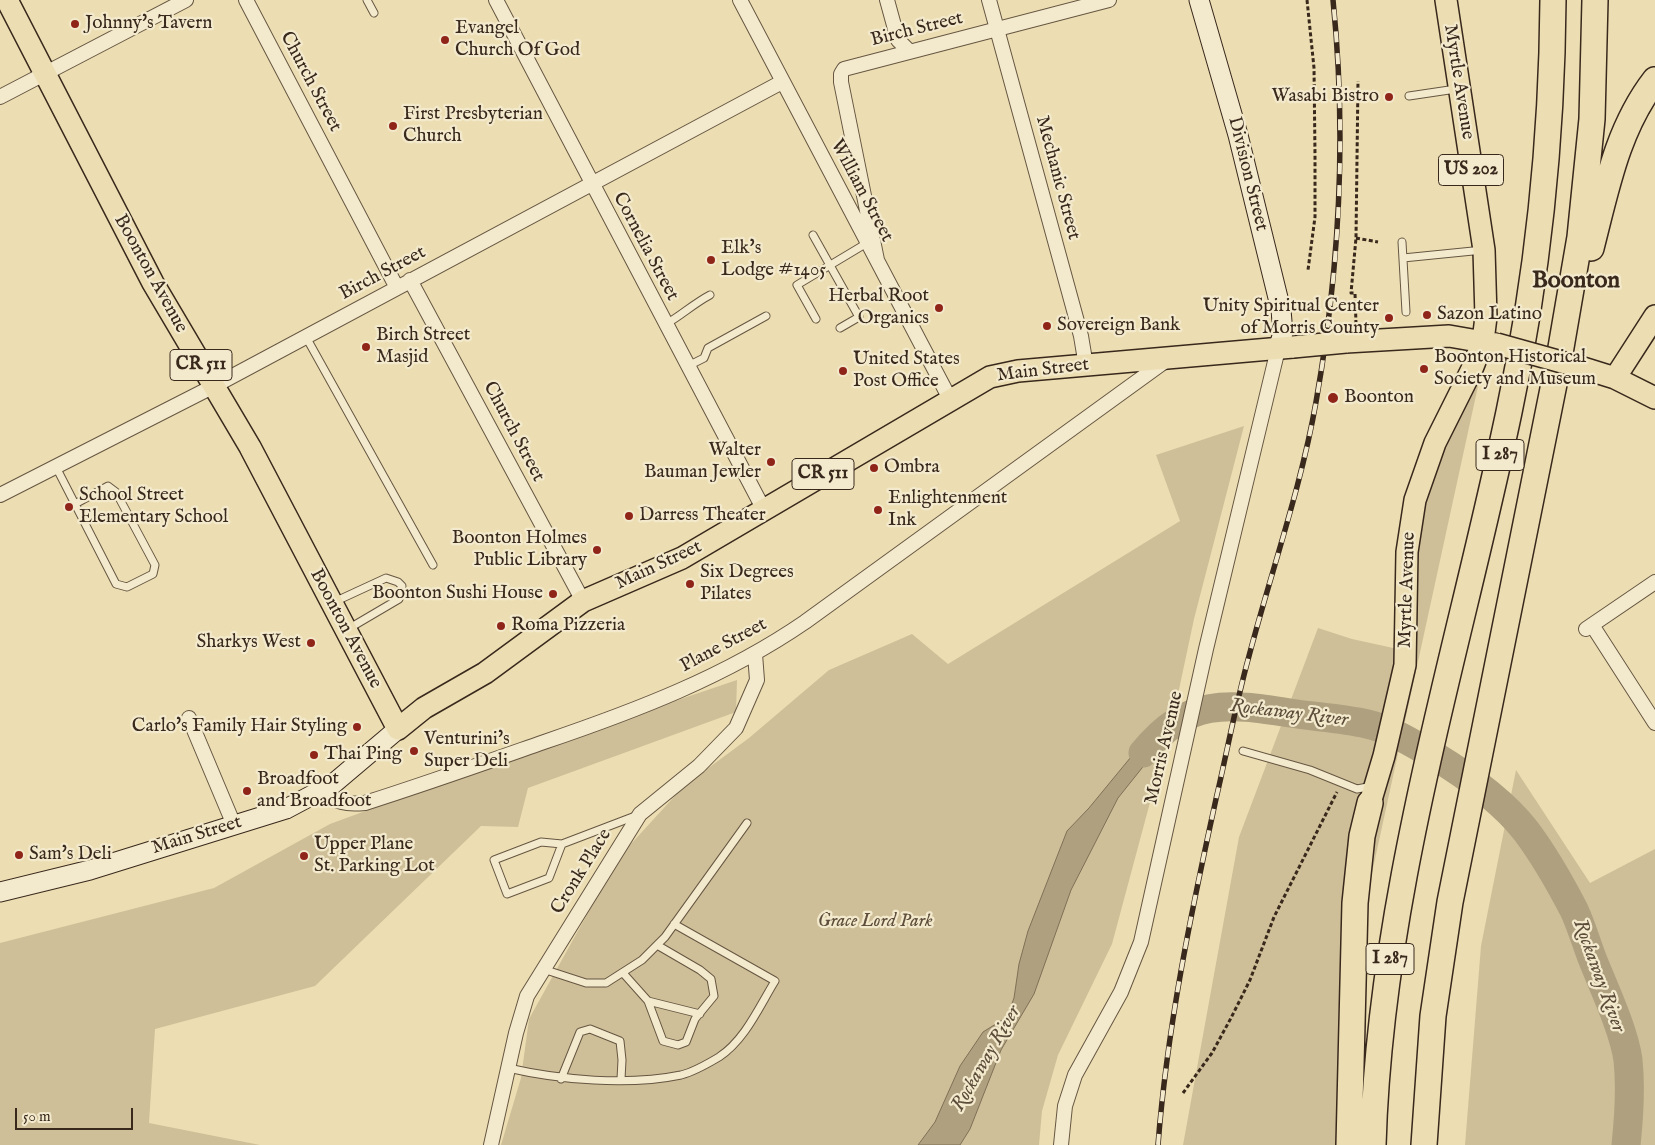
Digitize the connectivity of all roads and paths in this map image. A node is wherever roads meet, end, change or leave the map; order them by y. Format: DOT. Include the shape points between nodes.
graph roads {
  1 [pos="7,0"];
  2 [pos="186,0"];
  3 [pos="246,0"];
  4 [pos="367,0"];
  5 [pos="496,0"];
  6 [pos="740,0"];
  7 [pos="886,0"];
  8 [pos="989,0"];
  9 [pos="1109,0"];
  10 [pos="1199,0"];
  11 [pos="1307,0"];
  12 [pos="1446,0"];
  13 [pos="1553,0"];
  14 [pos="1595,0"];
  15 [pos="374,13"];
  16 [pos="997,29"];
  17 [pos="909,51"];
  18 [pos="45,74"];
  19 [pos="1655,80"];
  20 [pos="1358,81"];
  21 [pos="782,82"];
  22 [pos="1459,89"];
  23 [pos="1409,96"];
  24 [pos="0,98"];
  25 [pos="590,183"];
  26 [pos="813,235"];
  27 [pos="1356,238"];
  28 [pos="867,242"];
  29 [pos="1378,242"];
  30 [pos="1402,242"];
  31 [pos="1484,250"];
  32 [pos="1403,258"];
  33 [pos="877,260"];
  34 [pos="830,265"];
  35 [pos="1308,270"];
  36 [pos="410,280"];
  37 [pos="397,288"];
  38 [pos="710,295"];
  39 [pos="1406,312"];
  40 [pos="766,316"];
  41 [pos="1655,316"];
  42 [pos="816,319"];
  43 [pos="665,324"];
  44 [pos="840,328"];
  45 [pos="1351,334"];
  46 [pos="306,336"];
  47 [pos="1490,342"];
  48 [pos="1285,348"];
  49 [pos="1168,359"];
  50 [pos="688,366"];
  51 [pos="1086,366"];
  52 [pos="1616,378"];
  53 [pos="214,386"];
  54 [pos="1655,398"];
  55 [pos="950,399"];
  56 [pos="1547,417"];
  57 [pos="56,467"];
  58 [pos="0,495"];
  59 [pos="75,504"];
  60 [pos="764,510"];
  61 [pos="434,565"];
  62 [pos="1655,582"];
  63 [pos="582,601"];
  64 [pos="332,603"];
  65 [pos="346,631"];
  66 [pos="755,654"];
  67 [pos="189,718"];
  68 [pos="1655,723"];
  69 [pos="398,729"];
  70 [pos="1243,751"];
  71 [pos="1342,783"];
  72 [pos="323,790"];
  73 [pos="1373,794"];
  74 [pos="640,814"];
  75 [pos="747,822"];
  76 [pos="234,825"];
  77 [pos="562,844"];
  78 [pos="0,892"];
  79 [pos="674,924"];
  80 [pos="657,945"];
  81 [pos="543,969"];
  82 [pos="623,973"];
  83 [pos="648,1001"];
  84 [pos="700,1014"];
  85 [pos="508,1068"];
  86 [pos="561,1079"];
  87 [pos="621,1079"];
  88 [pos="1183,1093"];
  89 [pos="491,1145"];
  90 [pos="1061,1145"];
  91 [pos="1349,1145"];
  92 [pos="1373,1145"];
  93 [pos="1424,1145"];
  1 -- 18 [label="main road, Boonton Avenue / CR 511"];
  2 -- 18 [label="street"];
  3 -- 37 [label="street, Church Street"];
  4 -- 15 [label="lane"];
  5 -- 25 [label="street, Cornelia Street"];
  6 -- 21 [label="street, William Street"];
  7 -- 17 [label="street" via="898,40"];
  8 -- 16 [label="street, Mechanic Street"];
  9 -- 16 [label="street, Birch Street"];
  10 -- 48 [label="street, Division Street" via="1238,135 1281,310"];
  11 -- 35 [label="path" via="1314,68 1315,155 1315,217"];
  12 -- 22 [label="main road, Myrtle Avenue / US 202"];
  13 -- 92 [label="highway, I 287" via="1550,116 1531,292 1510,410 1426,776 1391,954 1377,1069"];
  14 -- 56 [label="highway, I 287" via="1587,178 1570,298"];
  16 -- 17 [label="street, Birch Street"];
  16 -- 51 [label="street, Mechanic Street" via="1081,336"];
  17 -- 33 [label="street, Birch Street" via="851,66 841,74"];
  18 -- 24 [label="street"];
  18 -- 53 [label="main road, Boonton Avenue / CR 511" via="153,283"];
  19 -- 56 [label="highway" via="1638,105 1619,146"];
  20 -- 27 [label="path"];
  21 -- 25 [label="street, Birch Street"];
  21 -- 28 [label="street, William Street"];
  22 -- 23 [label="lane"];
  22 -- 31 [label="main road, Myrtle Avenue / US 202"];
  25 -- 36 [label="street, Birch Street"];
  25 -- 43 [label="street, Cornelia Street"];
  26 -- 34 [label="lane"];
  27 -- 29 [label="path"];
  27 -- 45 [label="path"];
  28 -- 33 [label="street, William Street"];
  28 -- 34 [label="lane"];
  30 -- 32 [label="lane"];
  31 -- 32 [label="lane"];
  31 -- 47 [label="main road, Myrtle Avenue / US 202"];
  32 -- 39 [label="lane"];
  33 -- 55 [label="street, William Street"];
  34 -- 42 [label="lane" via="797,285"];
  34 -- 44 [label="lane" via="859,317"];
  36 -- 37 [label="street, Birch Street"];
  36 -- 63 [label="street, Church Street"];
  37 -- 46 [label="street, Birch Street"];
  38 -- 43 [label="lane"];
  40 -- 50 [label="lane" via="708,348 704,358"];
  41 -- 52 [label="main road"];
  43 -- 50 [label="street, Cornelia Street"];
  45 -- 47 [label="main road, Main Street / CR 511" via="1432,336"];
  45 -- 48 [label="main road, Main Street / CR 511, bridge"];
  46 -- 53 [label="street, Birch Street"];
  46 -- 61 [label="lane"];
  47 -- 52 [label="main road, Main Street, bridge"];
  47 -- 73 [label="main road, Myrtle Avenue" via="1472,369 1435,443 1415,500 1407,552 1405,665"];
  48 -- 49 [label="main road, Main Street / CR 511"];
  48 -- 90 [label="street, Morris Avenue" via="1206,649 1141,942 1121,992 1075,1075 1065,1106"];
  49 -- 51 [label="main road, Main Street / CR 511"];
  49 -- 66 [label="street, Plane Street" via="805,622"];
  50 -- 60 [label="street, Cornelia Street"];
  51 -- 55 [label="main road, Main Street / CR 511" via="1003,373 976,383"];
  52 -- 54 [label="main road, Main Street"];
  53 -- 57 [label="street, Birch Street"];
  53 -- 64 [label="main road, Boonton Avenue / CR 511"];
  55 -- 60 [label="main road, Main Street / CR 511"];
  56 -- 93 [label="highway, I 287" via="1450,902 1434,1016"];
  57 -- 58 [label="street, Birch Street"];
  57 -- 59 [label="lane"];
  59 -- 59 [label="lane" via="116,584 127,587 152,574 155,565 116,492 108,486"];
  60 -- 63 [label="main road, Main Street / CR 511" via="682,558"];
  62 -- 68 [label="street" via="1589,627"];
  63 -- 69 [label="main road, Main Street / CR 511" via="485,673 424,708"];
  64 -- 65 [label="main road, Boonton Avenue / CR 511"];
  64 -- 65 [label="lane" via="386,578 402,586 400,599"];
  65 -- 69 [label="main road, Boonton Avenue / CR 511"];
  66 -- 72 [label="street, Plane Street" via="694,684 606,720 373,800 350,805 334,800"];
  66 -- 74 [label="street, Cronk Place" via="757,680 736,728 699,766"];
  67 -- 76 [label="street"];
  69 -- 72 [label="street, Main Street"];
  70 -- 71 [label="lane" via="1310,770"];
  71 -- 73 [label="lane"];
  71 -- 88 [label="path" via="1274,917 1250,980 1231,1018 1212,1053"];
  72 -- 76 [label="street, Main Street" via="286,809"];
  73 -- 91 [label="highway" via="1362,836 1355,903"];
  74 -- 77 [label="lane"];
  74 -- 81 [label="street, Cronk Place"];
  75 -- 79 [label="lane"];
  76 -- 78 [label="street, Main Street" via="90,870"];
  77 -- 77 [label="lane" via="541,842 494,860 507,894 549,878"];
  79 -- 80 [label="lane"];
  79 -- 87 [label="lane" via="775,981 743,1034 720,1056 683,1075"];
  80 -- 82 [label="lane"];
  80 -- 84 [label="lane" via="712,979 714,996"];
  81 -- 82 [label="lane" via="586,983 606,983"];
  81 -- 85 [label="street, Cronk Place" via="526,996"];
  82 -- 83 [label="lane"];
  83 -- 84 [label="lane"];
  83 -- 84 [label="lane" via="663,1041 678,1045 686,1042"];
  85 -- 86 [label="lane"];
  85 -- 89 [label="street, Cronk Place"];
  86 -- 87 [label="lane"];
  86 -- 87 [label="lane" via="580,1032 590,1029 620,1041"];
}
